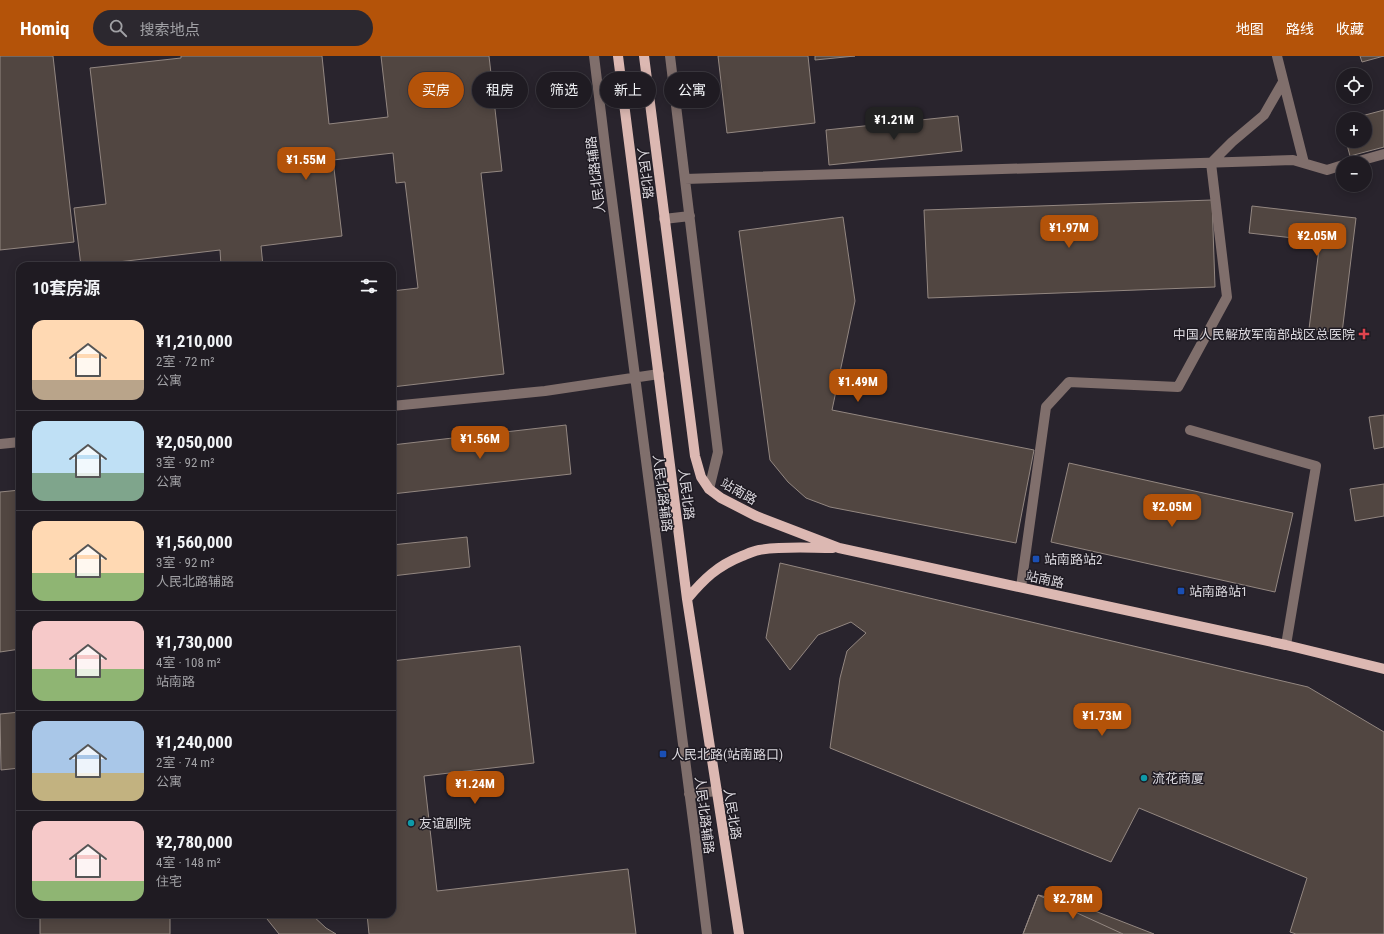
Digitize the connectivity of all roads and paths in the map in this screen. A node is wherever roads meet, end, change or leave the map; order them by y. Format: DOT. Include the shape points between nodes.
graph roads {
  1 [pos="594,56"];
  2 [pos="618,56"];
  3 [pos="644,56"];
  4 [pos="670,56"];
  5 [pos="1277,56"];
  6 [pos="1283,82"];
  7 [pos="1384,154"];
  8 [pos="1372,157"];
  9 [pos="1211,163"];
  10 [pos="1304,163"];
  11 [pos="1336,167"];
  12 [pos="685,179"];
  13 [pos="690,216"];
  14 [pos="664,219"];
  15 [pos="659,374"];
  16 [pos="634,377"];
  17 [pos="396,406"];
  18 [pos="1190,430"];
  19 [pos="16,442"];
  20 [pos="0,444"];
  21 [pos="709,489"];
  22 [pos="839,548"];
  23 [pos="1021,587"];
  24 [pos="687,599"];
  25 [pos="1286,645"];
  26 [pos="1384,669"];
  27 [pos="717,791"];
  28 [pos="689,794"];
  29 [pos="706,934"];
  30 [pos="739,934"];
  1 -- 16 [label="street, 人民北路辅路"];
  2 -- 15 [label="main road, 人民北路"];
  3 -- 14 [label="main road, 人民北路"];
  4 -- 12 [label="street"];
  5 -- 6 [label="street"];
  6 -- 9 [label="street" via="1264,115"];
  6 -- 10 [label="street"];
  7 -- 8 [label="street"];
  9 -- 10 [label="street" via="1293,160"];
  9 -- 12 [label="street"];
  9 -- 23 [label="street" via="1227,298 1178,387 1069,382 1046,407"];
  10 -- 11 [label="street" via="1327,170"];
  12 -- 13 [label="street"];
  13 -- 14 [label="street"];
  13 -- 21 [label="street" via="718,452"];
  14 -- 21 [label="main road, 人民北路" via="695,456 701,477"];
  15 -- 16 [label="street"];
  15 -- 24 [label="main road, 人民北路"];
  16 -- 17 [label="street" via="545,391"];
  16 -- 28 [label="street, 人民北路辅路"];
  18 -- 25 [label="street" via="1316,466"];
  19 -- 20 [label="street"];
  21 -- 22 [label="main road, 站南路" via="756,516"];
  22 -- 23 [label="main road, 站南路"];
  22 -- 24 [label="main road" via="757,550 718,568 702,581"];
  23 -- 25 [label="main road, 站南路"];
  24 -- 27 [label="main road, 人民北路"];
  25 -- 26 [label="main road, 站南路"];
  27 -- 28 [label="street"];
  27 -- 30 [label="main road, 人民北路"];
  28 -- 29 [label="street, 人民北路辅路"];
}
